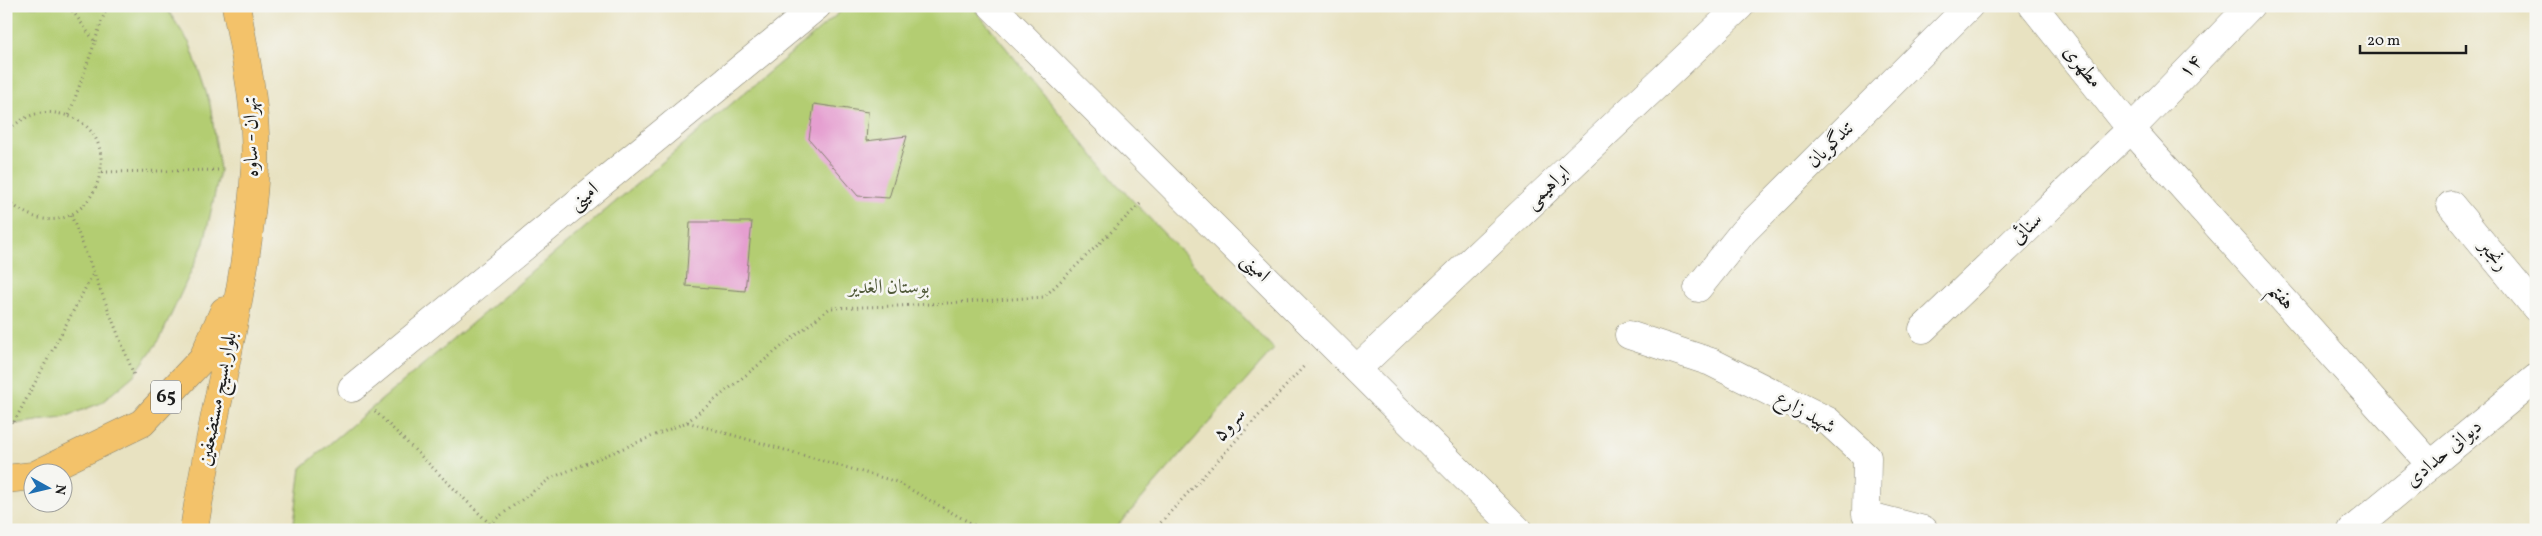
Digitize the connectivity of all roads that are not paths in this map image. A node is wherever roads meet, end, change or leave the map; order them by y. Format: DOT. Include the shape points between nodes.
graph roads {
  1 [pos="236,6"];
  2 [pos="817,6"];
  3 [pos="992,6"];
  4 [pos="1740,6"];
  5 [pos="1969,6"];
  6 [pos="2033,6"];
  7 [pos="2250,6"];
  8 [pos="2132,129"];
  9 [pos="2451,205"];
  10 [pos="243,268"];
  11 [pos="1698,288"];
  12 [pos="2536,308"];
  13 [pos="1923,329"];
  14 [pos="1629,335"];
  15 [pos="1357,369"];
  16 [pos="2536,378"];
  17 [pos="352,388"];
  18 [pos="58,464"];
  19 [pos="2431,464"];
  20 [pos="22,477"];
  21 [pos="6,479"];
  22 [pos="1864,522"];
  23 [pos="194,530"];
  24 [pos="1518,530"];
  25 [pos="1924,530"];
  26 [pos="2352,530"];
  1 -- 10 [label="highway, تهران - ساوه / 65" via="253,100 255,167"];
  2 -- 17 [label="street, امینی"];
  3 -- 15 [label="street, امینی"];
  4 -- 15 [label="street, ابراهیمی"];
  5 -- 11 [label="street, تندگویان" via="1743,232"];
  6 -- 8 [label="street, مطهری"];
  7 -- 8 [label="street, ۱۴"];
  8 -- 13 [label="street, سنائی"];
  8 -- 19 [label="street, هفتم"];
  9 -- 12 [label="street, رنجبر"];
  10 -- 18 [label="highway, 65" via="203,358 142,423"];
  10 -- 23 [label="highway, بلوار بسیج مستضعفین / 65"];
  14 -- 22 [label="street, شهید زارع" via="1711,362 1828,421 1866,457"];
  15 -- 24 [label="street, امینی"];
  16 -- 19 [label="street, دیوانی حدادی"];
  19 -- 26 [label="street, دیوانی حدادی"];
  20 -- 21 [label="highway"];
  22 -- 25 [label="street, شهید زارع"];
}
